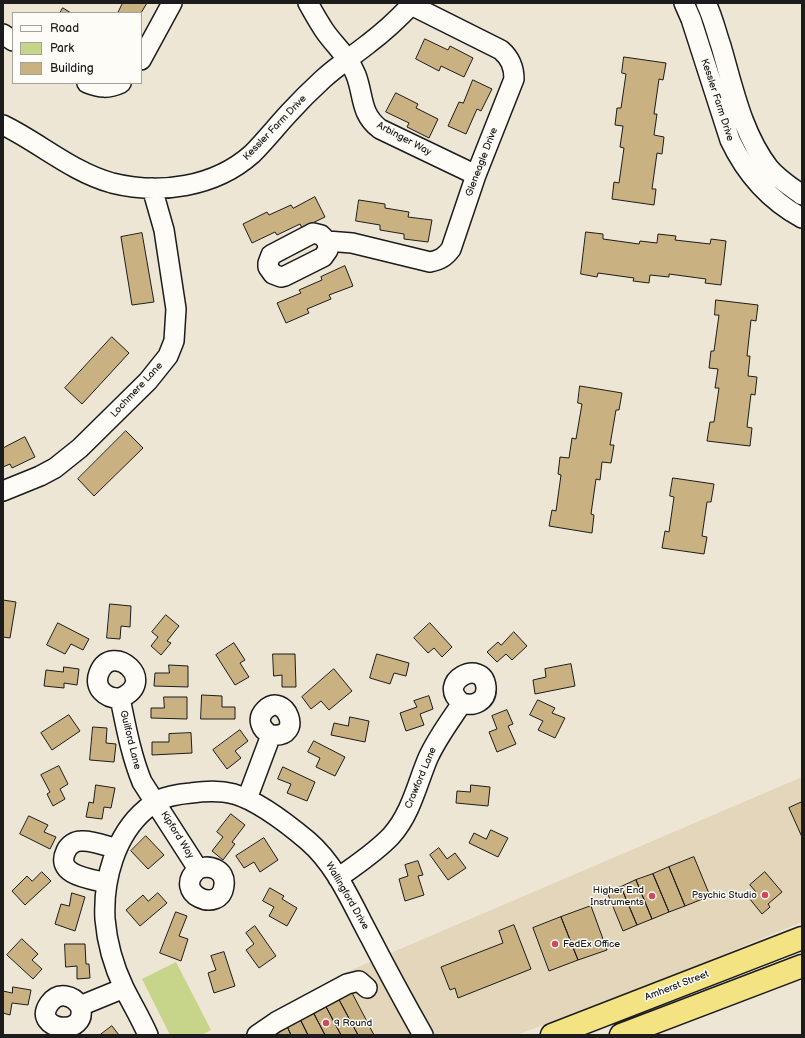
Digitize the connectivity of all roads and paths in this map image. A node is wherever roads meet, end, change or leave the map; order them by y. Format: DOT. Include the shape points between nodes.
graph roads {
  1 [pos="172,3"];
  2 [pos="308,3"];
  3 [pos="684,3"];
  4 [pos="706,3"];
  5 [pos="412,4"];
  6 [pos="3,34"];
  7 [pos="12,40"];
  8 [pos="142,58"];
  9 [pos="348,59"];
  10 [pos="90,84"];
  11 [pos="119,84"];
  12 [pos="3,125"];
  13 [pos="476,175"];
  14 [pos="152,188"];
  15 [pos="802,195"];
  16 [pos="802,218"];
  17 [pos="327,241"];
  18 [pos="3,491"];
  19 [pos="120,698"];
  20 [pos="462,703"];
  21 [pos="271,735"];
  22 [pos="247,799"];
  23 [pos="156,801"];
  24 [pos="118,849"];
  25 [pos="198,869"];
  26 [pos="338,878"];
  27 [pos="107,883"];
  28 [pos="802,938"];
  29 [pos="802,966"];
  30 [pos="124,988"];
  31 [pos="367,988"];
  32 [pos="80,1006"];
  33 [pos="648,1031"];
  34 [pos="148,1035"];
  35 [pos="257,1035"];
  36 [pos="423,1035"];
  37 [pos="552,1035"];
  38 [pos="621,1035"];
  1 -- 8 [label="street"];
  2 -- 9 [label="street, Arbinger Way" via="324,29"];
  3 -- 16 [label="street, Kessler Farm Drive" via="737,155 755,181 779,203"];
  4 -- 15 [label="street, Kessler Farm Drive" via="740,112 752,141 770,168"];
  5 -- 9 [label="street, Kessler Farm Drive" via="392,24"];
  5 -- 13 [label="street, Gleneagle Drive" via="501,50 514,70 514,79"];
  6 -- 7 [label="street"];
  9 -- 13 [label="street, Arbinger Way" via="356,75 365,111 374,124"];
  9 -- 14 [label="street, Kessler Farm Drive" via="309,92 262,144 238,164 223,173 191,184"];
  10 -- 11 [label="street" via="112,87"];
  12 -- 14 [label="street, Kessler Farm Drive" via="79,169 111,182 136,188"];
  13 -- 17 [label="street, Gleneagle Drive" via="451,249 446,256 438,260 430,262 352,243"];
  14 -- 18 [label="street, Lochmere Lane" via="164,230 176,309 174,341 168,356 148,381 80,448 55,468"];
  19 -- 23 [label="street, Guilford Lane" via="138,771 142,782"];
  20 -- 26 [label="street, Crawford Lane" via="434,745 411,804 392,835"];
  21 -- 22 [label="street"];
  22 -- 23 [label="street, Wallingford Drive" via="218,791 205,791 180,794"];
  22 -- 26 [label="street, Wallingford Drive" via="309,842 325,858"];
  23 -- 24 [label="street, Wallingford Drive" via="138,815 126,831"];
  23 -- 25 [label="street, Kipford Way"];
  24 -- 27 [label="street, Wallingford Drive" via="111,864"];
  24 -- 27 [label="street" via="83,841 72,844 65,853 65,865 73,874"];
  26 -- 36 [label="street, Wallingford Drive"];
  27 -- 30 [label="street, Wallingford Drive" via="105,901 108,936"];
  28 -- 37 [label="highway, Amherst Street"];
  29 -- 33 [label="highway"];
  30 -- 32 [label="street"];
  30 -- 34 [label="street, Wallingford Drive"];
  31 -- 35 [label="street" via="359,981 347,984"];
  33 -- 38 [label="highway"];
}
